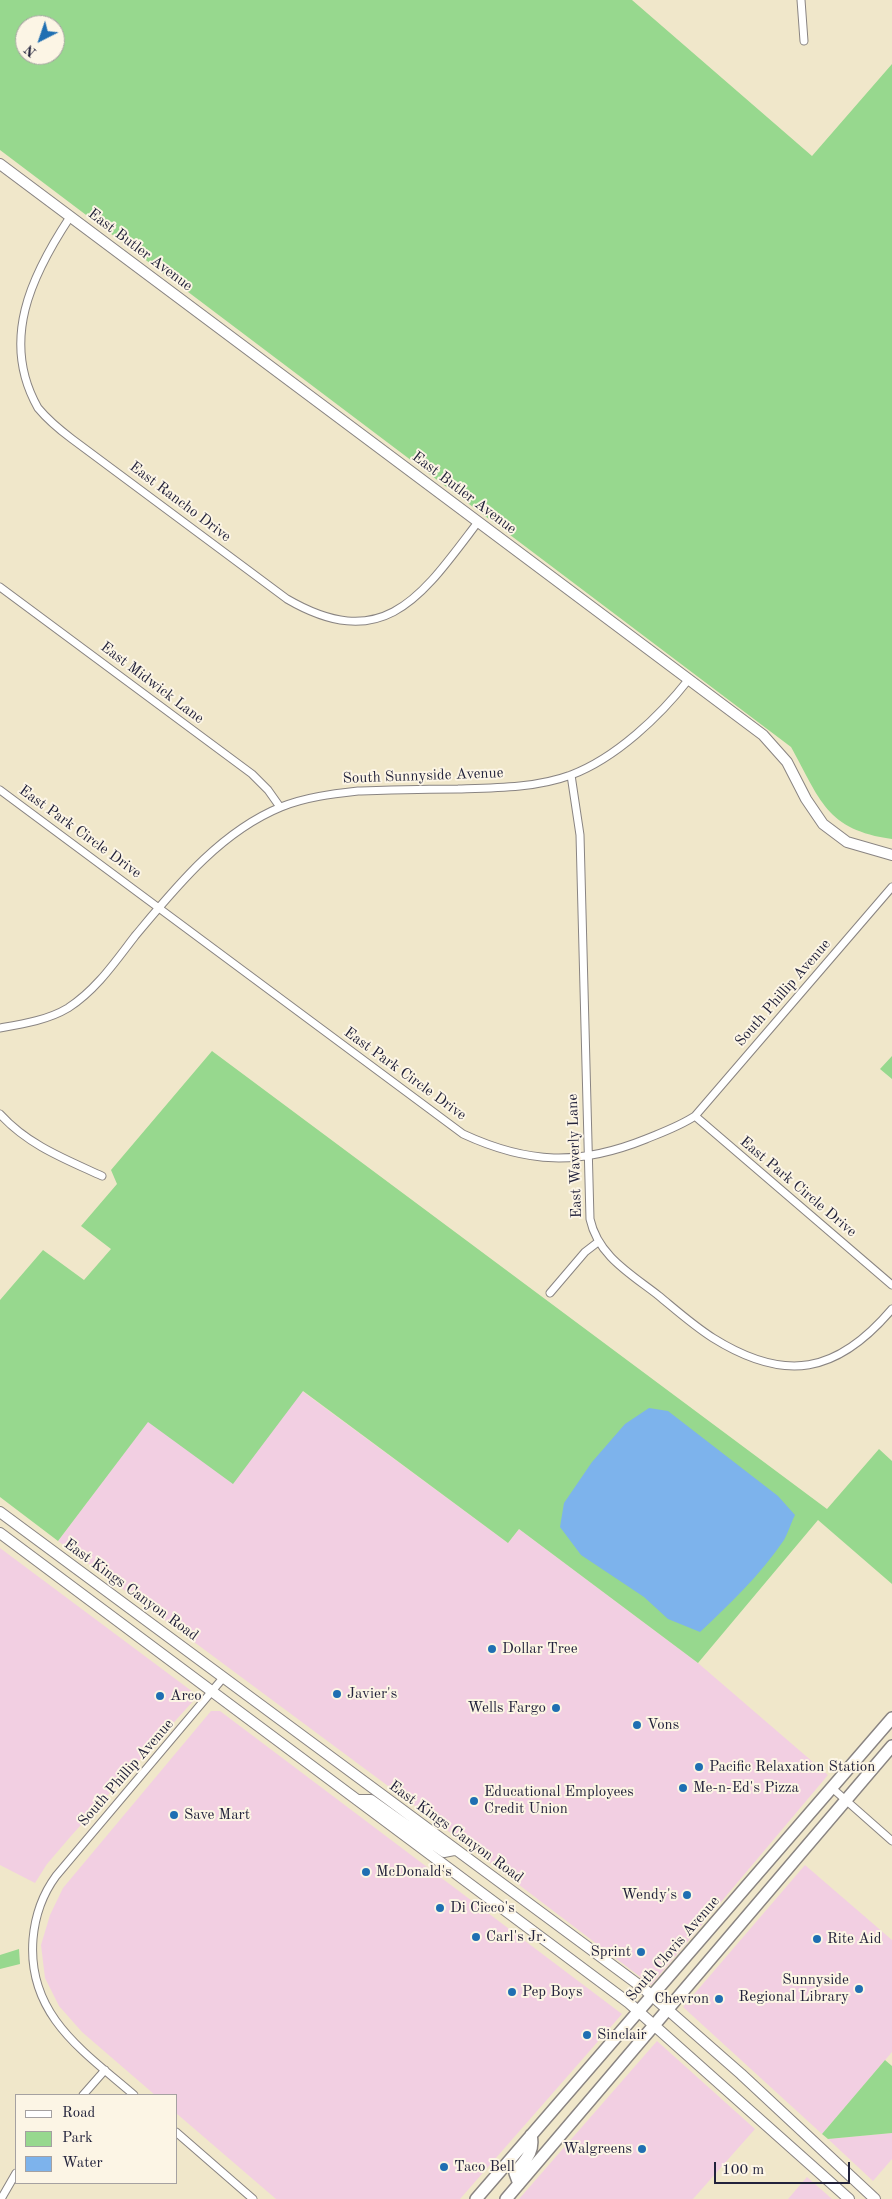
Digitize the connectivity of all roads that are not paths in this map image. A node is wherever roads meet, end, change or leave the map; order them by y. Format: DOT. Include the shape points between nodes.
graph roads {
  1 [pos="801,0"];
  2 [pos="804,41"];
  3 [pos="0,164"];
  4 [pos="70,217"];
  5 [pos="478,522"];
  6 [pos="0,587"];
  7 [pos="689,679"];
  8 [pos="571,775"];
  9 [pos="0,790"];
  10 [pos="280,808"];
  11 [pos="892,855"];
  12 [pos="892,887"];
  13 [pos="159,907"];
  14 [pos="0,1028"];
  15 [pos="0,1114"];
  16 [pos="695,1116"];
  17 [pos="589,1156"];
  18 [pos="102,1176"];
  19 [pos="598,1242"];
  20 [pos="892,1285"];
  21 [pos="550,1293"];
  22 [pos="892,1309"];
  23 [pos="0,1512"];
  24 [pos="0,1533"];
  25 [pos="223,1678"];
  26 [pos="214,1691"];
  27 [pos="892,1718"];
  28 [pos="892,1746"];
  29 [pos="832,1788"];
  30 [pos="359,1800"];
  31 [pos="846,1800"];
  32 [pos="892,1841"];
  33 [pos="454,1850"];
  34 [pos="653,1996"];
  35 [pos="668,2010"];
  36 [pos="639,2011"];
  37 [pos="655,2025"];
  38 [pos="105,2070"];
  39 [pos="84,2094"];
  40 [pos="133,2094"];
  41 [pos="178,2134"];
  42 [pos="531,2135"];
  43 [pos="15,2175"];
  44 [pos="490,2183"];
  45 [pos="519,2184"];
  46 [pos="872,2198"];
  47 [pos="1,2199"];
  48 [pos="253,2199"];
  49 [pos="476,2199"];
  50 [pos="486,2199"];
  51 [pos="506,2199"];
  52 [pos="849,2199"];
  1 -- 2 [label="street"];
  3 -- 4 [label="main road, East Butler Avenue"];
  4 -- 5 [label="main road, East Butler Avenue"];
  4 -- 5 [label="street, East Rancho Drive" via="30,280 14,331 17,359 30,396 51,422 72,439 287,598 306,609 341,620 359,621 380,616 410,603 434,580"];
  5 -- 7 [label="main road, East Butler Avenue"];
  6 -- 10 [label="street, East Midwick Lane" via="252,774"];
  7 -- 8 [label="street, South Sunnyside Avenue" via="647,724 598,761"];
  7 -- 11 [label="main road, East Butler Avenue" via="775,746 793,771 814,812 835,834 847,842"];
  8 -- 10 [label="street, South Sunnyside Avenue" via="515,786 352,791"];
  8 -- 17 [label="street, East Waverly Lane" via="580,835"];
  9 -- 13 [label="street, East Park Circle Drive"];
  10 -- 13 [label="street, South Sunnyside Avenue" via="226,841 188,874"];
  12 -- 16 [label="street, South Phillip Avenue"];
  13 -- 14 [label="street, South Sunnyside Avenue" via="86,995 49,1017"];
  13 -- 17 [label="street, East Park Circle Drive" via="463,1134 511,1153 557,1158"];
  15 -- 18 [label="street" via="32,1143"];
  16 -- 17 [label="street, East Park Circle Drive" via="624,1148"];
  16 -- 20 [label="street, East Park Circle Drive"];
  17 -- 19 [label="street, East Waverly Lane" via="590,1219"];
  19 -- 21 [label="street" via="585,1252"];
  19 -- 22 [label="street, East Waverly Lane" via="615,1262 711,1337 751,1358 772,1364 806,1365 835,1358 876,1328"];
  23 -- 25 [label="main road, East Kings Canyon Road"];
  24 -- 26 [label="main road, East Kings Canyon Road"];
  25 -- 26 [label="street, South Phillip Avenue"];
  25 -- 33 [label="main road, East Kings Canyon Road"];
  26 -- 30 [label="main road, East Kings Canyon Road"];
  26 -- 38 [label="street, South Phillip Avenue" via="49,1886 38,1910 32,1958 45,2005 58,2026"];
  27 -- 29 [label="main road, South Clovis Avenue"];
  28 -- 31 [label="main road"];
  29 -- 31 [label="street"];
  29 -- 34 [label="main road, South Clovis Avenue"];
  30 -- 33 [label="main road" via="371,1800 444,1852"];
  30 -- 36 [label="main road, East Kings Canyon Road"];
  31 -- 32 [label="street"];
  31 -- 35 [label="main road"];
  33 -- 34 [label="main road, East Kings Canyon Road"];
  34 -- 35 [label="main road, East Kings Canyon Road"];
  34 -- 36 [label="main road, South Clovis Avenue"];
  35 -- 37 [label="main road"];
  35 -- 46 [label="main road, East Kings Canyon Road"];
  36 -- 37 [label="main road, East Kings Canyon Road"];
  36 -- 42 [label="main road, South Clovis Avenue"];
  37 -- 45 [label="main road"];
  37 -- 52 [label="main road, East Kings Canyon Road"];
  38 -- 39 [label="street"];
  38 -- 40 [label="street, South Phillip Avenue"];
  41 -- 48 [label="street"];
  42 -- 44 [label="main road, South Clovis Avenue"];
  42 -- 45 [label="main road" via="532,2151 515,2173"];
  43 -- 47 [label="street"];
  44 -- 49 [label="main road, South Clovis Avenue"];
  44 -- 50 [label="main road"];
  45 -- 51 [label="main road"];
}
